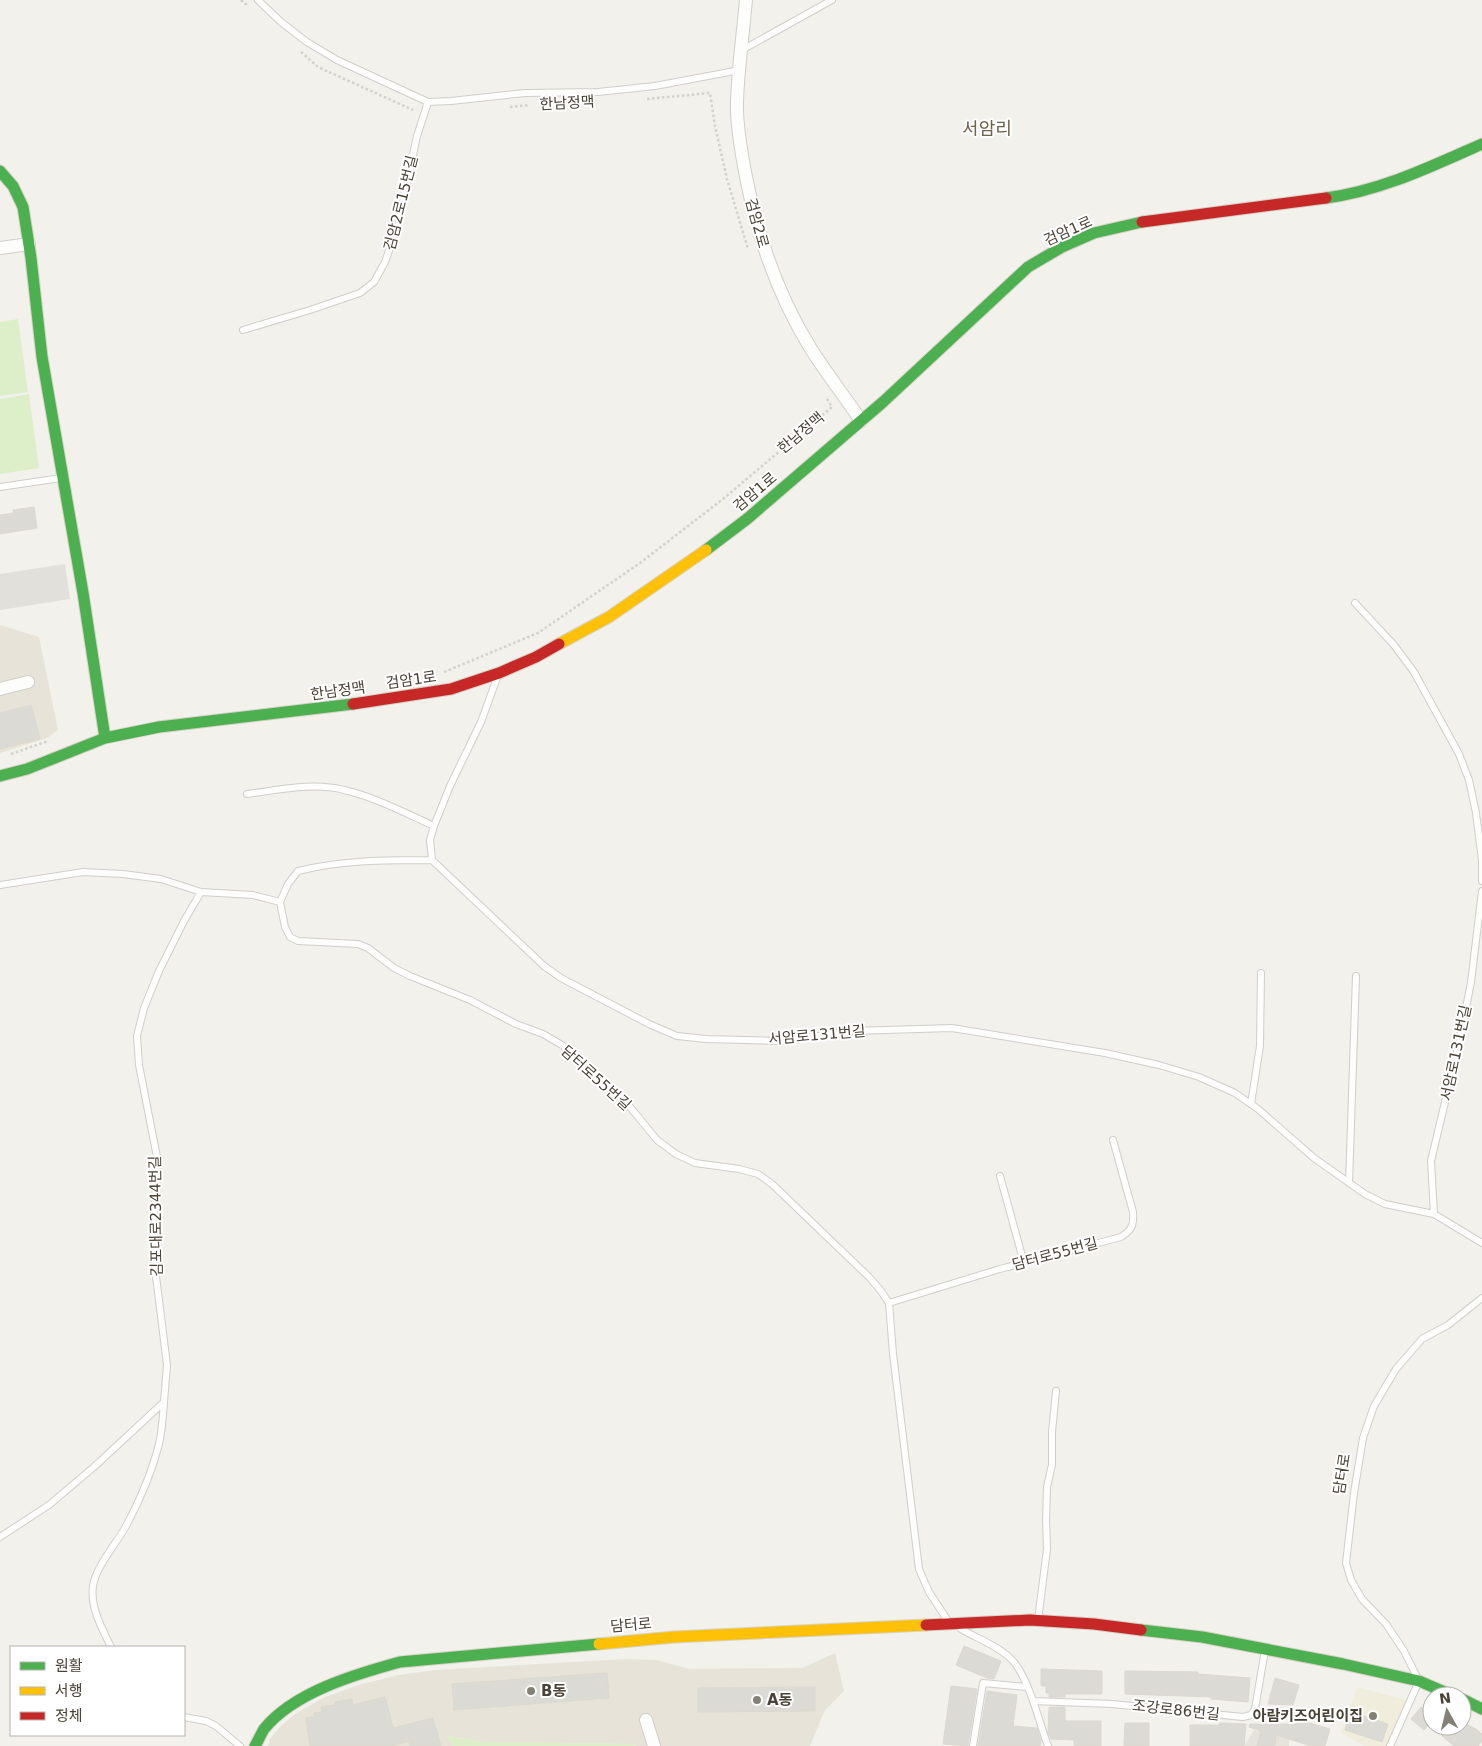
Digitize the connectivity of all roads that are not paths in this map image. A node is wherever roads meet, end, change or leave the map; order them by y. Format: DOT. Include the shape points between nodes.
graph roads {
  1 [pos="258,0"];
  2 [pos="746,0"];
  3 [pos="832,0"];
  4 [pos="742,50"];
  5 [pos="740,70"];
  6 [pos="428,102"];
  7 [pos="1482,144"];
  8 [pos="0,171"];
  9 [pos="29,244"];
  10 [pos="0,248"];
  11 [pos="243,330"];
  12 [pos="861,421"];
  13 [pos="62,478"];
  14 [pos="0,487"];
  15 [pos="1355,603"];
  16 [pos="498,673"];
  17 [pos="28,682"];
  18 [pos="0,689"];
  19 [pos="105,738"];
  20 [pos="0,776"];
  21 [pos="247,794"];
  22 [pos="434,826"];
  23 [pos="432,860"];
  24 [pos="1482,881"];
  25 [pos="0,885"];
  26 [pos="201,892"];
  27 [pos="1482,892"];
  28 [pos="280,902"];
  29 [pos="1261,973"];
  30 [pos="1356,976"];
  31 [pos="1250,1104"];
  32 [pos="1113,1140"];
  33 [pos="1000,1176"];
  34 [pos="1349,1183"];
  35 [pos="1434,1214"];
  36 [pos="1482,1243"];
  37 [pos="1024,1263"];
  38 [pos="1482,1298"];
  39 [pos="889,1303"];
  40 [pos="1056,1391"];
  41 [pos="164,1402"];
  42 [pos="0,1537"];
  43 [pos="1038,1621"];
  44 [pos="950,1624"];
  45 [pos="110,1646"];
  46 [pos="1265,1649"];
  47 [pos="1419,1681"];
  48 [pos="1431,1686"];
  49 [pos="1027,1687"];
  50 [pos="1033,1701"];
  51 [pos="185,1717"];
  52 [pos="646,1720"];
  53 [pos="240,1746"];
  54 [pos="254,1746"];
  55 [pos="654,1746"];
  56 [pos="973,1746"];
  57 [pos="1048,1746"];
  58 [pos="1390,1746"];
  1 -- 6 [label="lane" via="281,22 337,60"];
  2 -- 4 [label="street, 검암2로"];
  3 -- 4 [label="lane"];
  4 -- 5 [label="street, 검암2로"];
  5 -- 6 [label="lane" via="655,86 598,92 525,93"];
  5 -- 12 [label="street, 검암2로" via="737,103 743,162 764,252 797,324"];
  6 -- 11 [label="lane, 검암2로15번길" via="417,136 398,225 374,282 360,292"];
  7 -- 12 [label="street, 검암1로" via="1414,174 1341,196 1134,223 1062,247 1028,267"];
  8 -- 9 [label="street" via="13,186 23,207"];
  9 -- 10 [label="street"];
  9 -- 13 [label="street" via="42,357"];
  12 -- 16 [label="street, 검암1로" via="747,519 682,567 609,617"];
  13 -- 14 [label="lane"];
  13 -- 19 [label="street"];
  15 -- 24 [label="lane" via="1414,672 1459,754 1476,812"];
  16 -- 19 [label="street, 검암1로" via="452,689 159,727"];
  16 -- 22 [label="lane" via="481,722"];
  17 -- 18 [label="street"];
  19 -- 20 [label="street, 검암1로" via="28,769"];
  21 -- 22 [label="lane" via="296,788 343,789"];
  22 -- 23 [label="lane" via="430,840"];
  23 -- 28 [label="lane" via="350,863 298,871"];
  23 -- 31 [label="lane, 서암로131번길" via="544,966 649,1024 678,1036 706,1040 781,1041 853,1031 952,1028 1159,1065 1235,1093"];
  25 -- 26 [label="lane" via="83,872 161,880"];
  26 -- 28 [label="lane" via="253,895"];
  26 -- 41 [label="lane, 김포대로2344번길" via="159,971 137,1036 139,1064 158,1162 154,1226 156,1276 167,1365"];
  27 -- 35 [label="lane, 서암로131번길" via="1471,982 1431,1161"];
  28 -- 39 [label="lane, 담터로55번길" via="290,937 298,941 358,944 410,976 543,1034 562,1045 602,1079 658,1140 676,1154 695,1164 758,1174 792,1201 882,1290"];
  29 -- 31 [label="lane" via="1260,1046"];
  30 -- 34 [label="lane"];
  31 -- 34 [label="lane, 서암로131번길"];
  32 -- 37 [label="lane, 담터로55번길" via="1133,1212 1131,1231 1121,1237"];
  33 -- 37 [label="lane"];
  34 -- 35 [label="lane, 서암로131번길" via="1386,1204"];
  35 -- 36 [label="lane, 서암로131번길"];
  37 -- 39 [label="lane, 담터로55번길"];
  38 -- 47 [label="lane, 담터로" via="1448,1325 1422,1339 1396,1369 1374,1406 1363,1438 1346,1563 1362,1599 1386,1624 1404,1650"];
  39 -- 44 [label="lane" via="919,1569 929,1592"];
  40 -- 43 [label="lane" via="1047,1495 1047,1549"];
  41 -- 42 [label="lane" via="49,1505"];
  41 -- 45 [label="lane, 김포대로2344번길" via="159,1443 146,1481 126,1526 93,1584 93,1602"];
  43 -- 44 [label="street, 담터로"];
  43 -- 46 [label="street, 담터로" via="1156,1631"];
  44 -- 49 [label="lane" via="1002,1652 1014,1663"];
  44 -- 54 [label="street, 담터로" via="674,1637 400,1662 361,1672 305,1698 274,1717"];
  46 -- 47 [label="street, 담터로"];
  46 -- 50 [label="lane, 조강로86번길" via="1255,1709 1251,1715 1243,1717 1112,1704"];
  47 -- 48 [label="street, 담터로"];
  47 -- 58 [label="lane"];
  49 -- 50 [label="lane"];
  49 -- 56 [label="lane" via="983,1683"];
  50 -- 57 [label="lane"];
  51 -- 53 [label="lane" via="216,1726"];
  52 -- 55 [label="street"];
}
